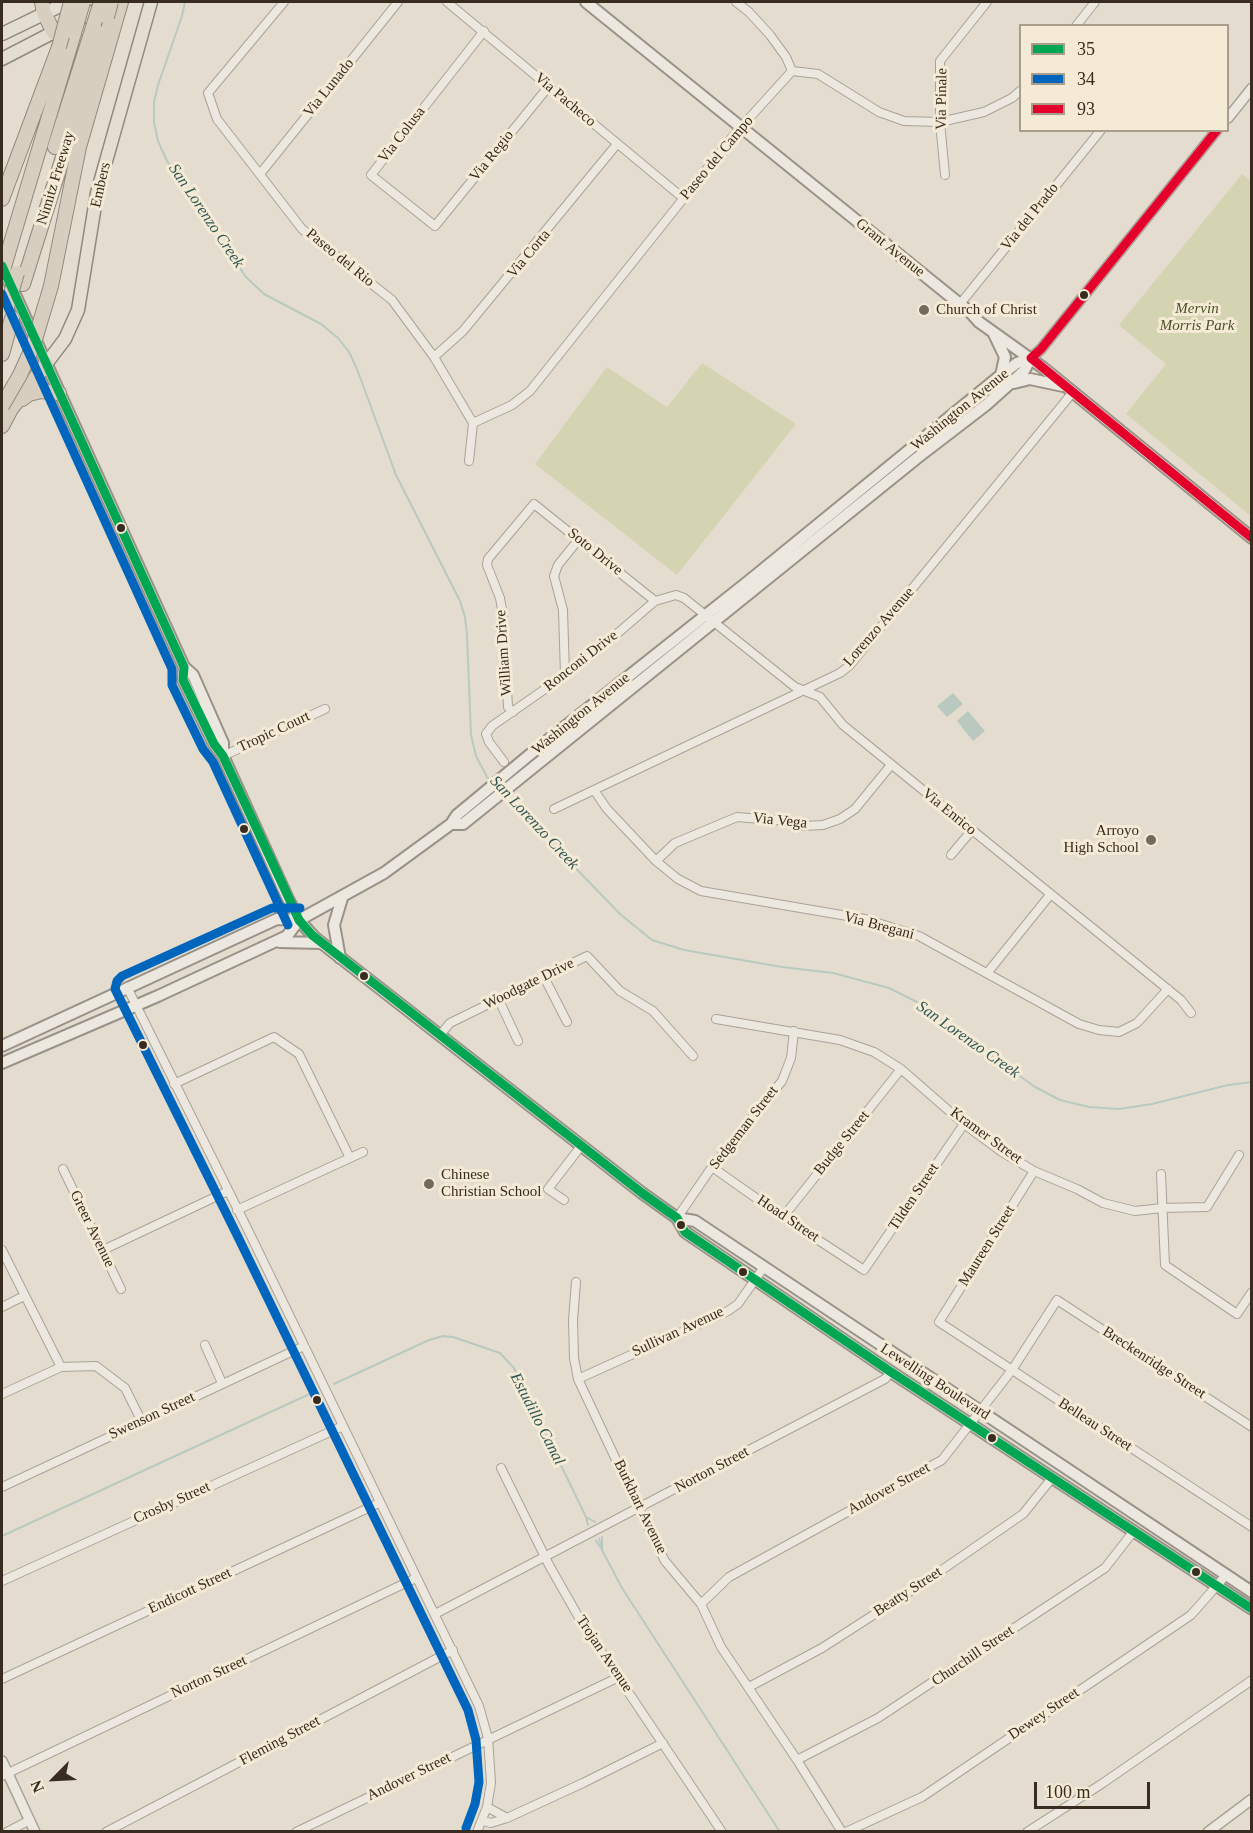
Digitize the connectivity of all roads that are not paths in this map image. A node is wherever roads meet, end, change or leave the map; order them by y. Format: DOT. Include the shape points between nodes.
graph roads {
  1 [pos="70,2"];
  2 [pos="83,2"];
  3 [pos="101,2"];
  4 [pos="151,2"];
  5 [pos="284,2"];
  6 [pos="398,2"];
  7 [pos="447,2"];
  8 [pos="586,2"];
  9 [pos="736,2"];
  10 [pos="987,2"];
  11 [pos="1095,2"];
  12 [pos="114,6"];
  13 [pos="43,7"];
  14 [pos="1078,24"];
  15 [pos="484,31"];
  16 [pos="54,33"];
  17 [pos="2,34"];
  18 [pos="2,59"];
  19 [pos="792,71"];
  20 [pos="549,86"];
  21 [pos="1251,88"];
  22 [pos="1019,91"];
  23 [pos="1229,116"];
  24 [pos="940,122"];
  25 [pos="741,127"];
  26 [pos="1099,132"];
  27 [pos="1215,132"];
  28 [pos="617,144"];
  29 [pos="260,174"];
  30 [pos="945,175"];
  31 [pos="683,198"];
  32 [pos="2,199"];
  33 [pos="435,226"];
  34 [pos="5,259"];
  35 [pos="2,274"];
  36 [pos="20,279"];
  37 [pos="960,304"];
  38 [pos="7,316"];
  39 [pos="992,331"];
  40 [pos="2,354"];
  41 [pos="434,357"];
  42 [pos="1031,358"];
  43 [pos="46,364"];
  44 [pos="1001,375"];
  45 [pos="1008,385"];
  46 [pos="1070,389"];
  47 [pos="59,393"];
  48 [pos="17,402"];
  49 [pos="2,406"];
  50 [pos="473,423"];
  51 [pos="2,426"];
  52 [pos="469,461"];
  53 [pos="534,504"];
  54 [pos="1251,538"];
  55 [pos="579,539"];
  56 [pos="655,601"];
  57 [pos="710,619"];
  58 [pos="565,675"];
  59 [pos="806,690"];
  60 [pos="325,709"];
  61 [pos="513,712"];
  62 [pos="224,756"];
  63 [pos="504,762"];
  64 [pos="891,765"];
  65 [pos="594,790"];
  66 [pos="554,809"];
  67 [pos="972,830"];
  68 [pos="951,855"];
  69 [pos="656,861"];
  70 [pos="1050,895"];
  71 [pos="342,898"];
  72 [pos="299,920"];
  73 [pos="274,942"];
  74 [pos="321,943"];
  75 [pos="340,958"];
  76 [pos="988,972"];
  77 [pos="544,977"];
  78 [pos="127,987"];
  79 [pos="1168,989"];
  80 [pos="498,998"];
  81 [pos="135,1005"];
  82 [pos="1191,1013"];
  83 [pos="716,1018"];
  84 [pos="567,1022"];
  85 [pos="794,1031"];
  86 [pos="440,1035"];
  87 [pos="518,1041"];
  88 [pos="2,1046"];
  89 [pos="693,1056"];
  90 [pos="2,1063"];
  91 [pos="901,1070"];
  92 [pos="174,1084"];
  93 [pos="964,1124"];
  94 [pos="581,1146"];
  95 [pos="363,1152"];
  96 [pos="1239,1155"];
  97 [pos="350,1158"];
  98 [pos="712,1167"];
  99 [pos="63,1169"];
  100 [pos="1034,1171"];
  101 [pos="1161,1174"];
  102 [pos="228,1191"];
  103 [pos="564,1200"];
  104 [pos="1162,1208"];
  105 [pos="237,1210"];
  106 [pos="783,1217"];
  107 [pos="677,1218"];
  108 [pos="2,1250"];
  109 [pos="103,1250"];
  110 [pos="764,1268"];
  111 [pos="864,1270"];
  112 [pos="756,1279"];
  113 [pos="576,1282"];
  114 [pos="121,1289"];
  115 [pos="1251,1292"];
  116 [pos="24,1296"];
  117 [pos="1057,1300"];
  118 [pos="2,1307"];
  119 [pos="939,1322"];
  120 [pos="205,1345"];
  121 [pos="304,1347"];
  122 [pos="909,1365"];
  123 [pos="60,1366"];
  124 [pos="1012,1370"];
  125 [pos="891,1372"];
  126 [pos="578,1379"];
  127 [pos="222,1383"];
  128 [pos="2,1394"];
  129 [pos="981,1411"];
  130 [pos="142,1422"];
  131 [pos="972,1424"];
  132 [pos="342,1426"];
  133 [pos="1251,1426"];
  134 [pos="501,1468"];
  135 [pos="1052,1478"];
  136 [pos="2,1486"];
  137 [pos="379,1503"];
  138 [pos="639,1508"];
  139 [pos="1251,1527"];
  140 [pos="1133,1532"];
  141 [pos="545,1558"];
  142 [pos="1226,1575"];
  143 [pos="416,1578"];
  144 [pos="2,1581"];
  145 [pos="1216,1586"];
  146 [pos="1251,1592"];
  147 [pos="701,1604"];
  148 [pos="1251,1609"];
  149 [pos="435,1614"];
  150 [pos="453,1650"];
  151 [pos="619,1677"];
  152 [pos="2,1679"];
  153 [pos="1251,1680"];
  154 [pos="748,1686"];
  155 [pos="488,1738"];
  156 [pos="663,1743"];
  157 [pos="797,1760"];
  158 [pos="2,1761"];
  159 [pos="4,1774"];
  160 [pos="1251,1799"];
  161 [pos="487,1807"];
  162 [pos="507,1818"];
  163 [pos="30,1820"];
  164 [pos="483,1821"];
  165 [pos="7,1832"];
  166 [pos="35,1832"];
  167 [pos="106,1832"];
  168 [pos="296,1832"];
  169 [pos="477,1832"];
  170 [pos="722,1832"];
  171 [pos="844,1832"];
  172 [pos="1027,1832"];
  173 [pos="1208,1832"];
  1 -- 13 [label="main road"];
  1 -- 32 [label="highway, bridge" via="59,47"];
  2 -- 34 [label="highway, Nimitz Freeway, bridge"];
  3 -- 36 [label="highway, bridge"];
  4 -- 43 [label="main road, Embers" via="97,193 78,310 65,339"];
  5 -- 29 [label="street, Paseo del Rio" via="208,93 217,118"];
  6 -- 29 [label="street, Via Lunado"];
  7 -- 15 [label="street, Via Pacheco"];
  8 -- 25 [label="main road, Grant Avenue"];
  9 -- 19 [label="street" via="770,34"];
  10 -- 24 [label="street, Via Pinale" via="940,61"];
  11 -- 14 [label="street"];
  12 -- 16 [label="main road"];
  12 -- 36 [label="highway, Nimitz Freeway"];
  12 -- 49 [label="highway, bridge" via="79,147 51,285 33,346"];
  13 -- 16 [label="highway"];
  13 -- 17 [label="main road"];
  15 -- 20 [label="street, Via Pacheco"];
  15 -- 33 [label="street, Via Colusa" via="371,175"];
  16 -- 18 [label="main road"];
  19 -- 24 [label="street" via="818,74 861,102 904,121"];
  19 -- 25 [label="street, Paseo del Campo"];
  20 -- 28 [label="street, Via Pacheco"];
  20 -- 33 [label="street, Via Regio"];
  21 -- 23 [label="street"];
  22 -- 24 [label="street" via="984,112"];
  24 -- 30 [label="street, Via Pinale"];
  25 -- 31 [label="street, Paseo del Campo"];
  25 -- 37 [label="main road, Grant Avenue"];
  26 -- 37 [label="street, Via del Prado"];
  27 -- 42 [label="street"];
  28 -- 31 [label="street, Via Pacheco"];
  28 -- 41 [label="street, Via Corta" via="528,256 463,331"];
  29 -- 41 [label="street, Paseo del Rio" via="302,230 392,300"];
  31 -- 50 [label="street, Paseo del Campo" via="530,391 512,405"];
  34 -- 35 [label="highway, Nimitz Freeway, bridge"];
  34 -- 43 [label="main road, Lewelling Boulevard"];
  36 -- 38 [label="highway, Nimitz Freeway"];
  37 -- 39 [label="main road, Grant Avenue"];
  38 -- 40 [label="highway, Nimitz Freeway"];
  39 -- 42 [label="main road, Grant Avenue"];
  39 -- 44 [label="main road" via="1005,357"];
  41 -- 50 [label="street, Paseo del Rio"];
  42 -- 44 [label="main road, Washington Avenue"];
  42 -- 45 [label="main road, Washington Avenue" via="1024,371"];
  42 -- 46 [label="main road, Grant Avenue"];
  43 -- 47 [label="main road, Lewelling Boulevard"];
  43 -- 48 [label="highway"];
  44 -- 57 [label="main road, Washington Avenue"];
  45 -- 46 [label="main road" via="1030,379"];
  45 -- 57 [label="main road, Washington Avenue"];
  46 -- 54 [label="main road, Grant Avenue"];
  46 -- 59 [label="street, Lorenzo Avenue" via="849,666"];
  47 -- 48 [label="highway" via="40,391"];
  47 -- 62 [label="main road, Lewelling Boulevard" via="184,668 193,675"];
  48 -- 51 [label="highway"];
  50 -- 52 [label="street"];
  53 -- 55 [label="street, Soto Drive"];
  53 -- 61 [label="street, William Drive" via="487,565 500,598 508,707"];
  55 -- 56 [label="street, Soto Drive"];
  55 -- 58 [label="street" via="554,576 563,610"];
  56 -- 57 [label="street" via="676,595"];
  56 -- 58 [label="street, Ronconi Drive"];
  57 -- 59 [label="street, Via Enrico" via="795,687"];
  57 -- 71 [label="main road, Washington Avenue" via="487,797 463,824 451,824"];
  58 -- 61 [label="street, Ronconi Drive"];
  59 -- 64 [label="street, Via Enrico" via="820,697 843,726"];
  59 -- 65 [label="street, Lorenzo Avenue"];
  60 -- 62 [label="street, Tropic Court"];
  61 -- 63 [label="street, Ronconi Drive" via="486,734"];
  62 -- 72 [label="main road, Lewelling Boulevard"];
  64 -- 67 [label="street, Via Enrico"];
  64 -- 69 [label="street, Via Vega" via="855,809 840,819 803,826 736,817 675,843"];
  65 -- 66 [label="street, Lorenzo Avenue"];
  65 -- 69 [label="street, Via Bregani"];
  67 -- 68 [label="street"];
  67 -- 70 [label="street, Via Enrico"];
  69 -- 76 [label="street, Via Bregani" via="701,891 866,919 920,936"];
  70 -- 76 [label="street"];
  70 -- 79 [label="street, Via Enrico"];
  71 -- 72 [label="main road, Washington Avenue"];
  71 -- 75 [label="main road" via="334,925"];
  72 -- 73 [label="main road, Washington Avenue" via="287,936"];
  72 -- 74 [label="main road, Lewelling Boulevard"];
  72 -- 78 [label="main road, Washington Avenue" via="278,919"];
  73 -- 74 [label="main road"];
  73 -- 81 [label="main road, Washington Avenue"];
  74 -- 75 [label="main road, Lewelling Boulevard"];
  75 -- 86 [label="main road, Lewelling Boulevard"];
  76 -- 79 [label="street, Via Bregani" via="1079,1024 1119,1032 1137,1023"];
  77 -- 80 [label="street, Woodgate Drive"];
  77 -- 84 [label="street"];
  77 -- 89 [label="street, Woodgate Drive" via="586,956 620,991 653,1011"];
  78 -- 81 [label="street"];
  78 -- 88 [label="main road, Washington Avenue"];
  79 -- 82 [label="street, Via Enrico"];
  80 -- 86 [label="street, Woodgate Drive" via="450,1023"];
  80 -- 87 [label="street"];
  81 -- 90 [label="main road, Washington Avenue"];
  81 -- 92 [label="street"];
  83 -- 85 [label="street, Kramer Street"];
  85 -- 91 [label="street, Kramer Street" via="874,1052"];
  85 -- 98 [label="street, Sedgeman Street" via="791,1058 782,1081"];
  86 -- 94 [label="main road, Lewelling Boulevard"];
  91 -- 93 [label="street, Kramer Street"];
  91 -- 106 [label="street, Budge Street"];
  92 -- 97 [label="street" via="274,1037 299,1054"];
  92 -- 102 [label="street"];
  93 -- 100 [label="street, Kramer Street"];
  93 -- 111 [label="street, Tilden Street"];
  94 -- 103 [label="street" via="548,1189"];
  94 -- 107 [label="main road, Lewelling Boulevard"];
  95 -- 97 [label="street"];
  96 -- 104 [label="street, Kramer Street" via="1207,1207"];
  97 -- 105 [label="street"];
  98 -- 106 [label="street, Hoad Street"];
  98 -- 107 [label="street, Sedgeman Street"];
  99 -- 109 [label="street, Greer Avenue"];
  100 -- 104 [label="street, Kramer Street" via="1103,1203 1135,1211"];
  100 -- 119 [label="street, Maureen Street"];
  101 -- 104 [label="street"];
  102 -- 105 [label="street"];
  102 -- 109 [label="street"];
  104 -- 115 [label="street" via="1165,1265 1237,1314"];
  105 -- 121 [label="street"];
  106 -- 111 [label="street, Hoad Street"];
  107 -- 110 [label="main road, Lewelling Boulevard" via="693,1220"];
  107 -- 112 [label="main road, Lewelling Boulevard" via="685,1232"];
  108 -- 116 [label="street"];
  109 -- 114 [label="street, Greer Avenue"];
  110 -- 112 [label="street, Sullivan Avenue"];
  110 -- 122 [label="main road, Lewelling Boulevard"];
  112 -- 125 [label="main road, Lewelling Boulevard"];
  112 -- 126 [label="street, Sullivan Avenue" via="728,1311"];
  113 -- 126 [label="street, Burkhart Avenue" via="573,1320"];
  116 -- 118 [label="street"];
  116 -- 123 [label="street"];
  117 -- 124 [label="street, Andover Street"];
  117 -- 133 [label="street, Breckenridge Street"];
  119 -- 124 [label="street, Belleau Street"];
  120 -- 127 [label="street"];
  121 -- 127 [label="street, Swenson Street"];
  121 -- 132 [label="street"];
  122 -- 125 [label="main road"];
  122 -- 129 [label="main road, Lewelling Boulevard"];
  123 -- 128 [label="street"];
  123 -- 130 [label="street" via="96,1366 125,1388"];
  124 -- 129 [label="street, Andover Street"];
  124 -- 139 [label="street, Belleau Street"];
  125 -- 131 [label="main road, Lewelling Boulevard"];
  125 -- 138 [label="street, Norton Street" via="885,1379"];
  126 -- 138 [label="street, Burkhart Avenue"];
  127 -- 130 [label="street, Swenson Street"];
  129 -- 131 [label="street, Andover Street"];
  129 -- 142 [label="main road, Lewelling Boulevard"];
  130 -- 136 [label="street, Swenson Street"];
  131 -- 135 [label="main road, Lewelling Boulevard"];
  131 -- 147 [label="street, Andover Street" via="942,1460 729,1577"];
  132 -- 137 [label="street"];
  132 -- 144 [label="street, Crosby Street"];
  134 -- 141 [label="street, Trojan Avenue"];
  135 -- 140 [label="main road, Lewelling Boulevard"];
  135 -- 154 [label="street, Beatty Street" via="1023,1514 923,1583 822,1648"];
  137 -- 143 [label="street"];
  137 -- 152 [label="street, Endicott Street"];
  138 -- 141 [label="street, Norton Street"];
  138 -- 147 [label="street, Burkhart Avenue" via="665,1561"];
  140 -- 145 [label="main road, Lewelling Boulevard"];
  140 -- 157 [label="street, Churchill Street" via="1106,1568 878,1718"];
  141 -- 149 [label="street, Norton Street"];
  141 -- 151 [label="street, Trojan Avenue"];
  142 -- 145 [label="street, Dewey Street"];
  142 -- 146 [label="main road, Lewelling Boulevard"];
  143 -- 149 [label="street"];
  143 -- 159 [label="street, Norton Street"];
  145 -- 148 [label="main road, Lewelling Boulevard"];
  145 -- 171 [label="street, Dewey Street" via="1191,1615 922,1797"];
  147 -- 154 [label="street, Burkhart Avenue" via="720,1647"];
  149 -- 150 [label="street"];
  150 -- 155 [label="street" via="479,1706"];
  150 -- 167 [label="street, Fleming Street"];
  151 -- 155 [label="street, Andover Street"];
  151 -- 156 [label="street, Trojan Avenue"];
  153 -- 172 [label="street"];
  154 -- 157 [label="street, Burkhart Avenue"];
  155 -- 161 [label="street" via="491,1783"];
  155 -- 168 [label="street, Andover Street"];
  156 -- 162 [label="street"];
  156 -- 170 [label="street, Trojan Avenue"];
  157 -- 171 [label="street, Burkhart Avenue"];
  158 -- 159 [label="street"];
  159 -- 163 [label="street"];
  160 -- 173 [label="street"];
  161 -- 162 [label="street"];
  161 -- 164 [label="street"];
  162 -- 164 [label="street"];
  163 -- 165 [label="street"];
  163 -- 166 [label="street"];
  164 -- 169 [label="street"];
}
